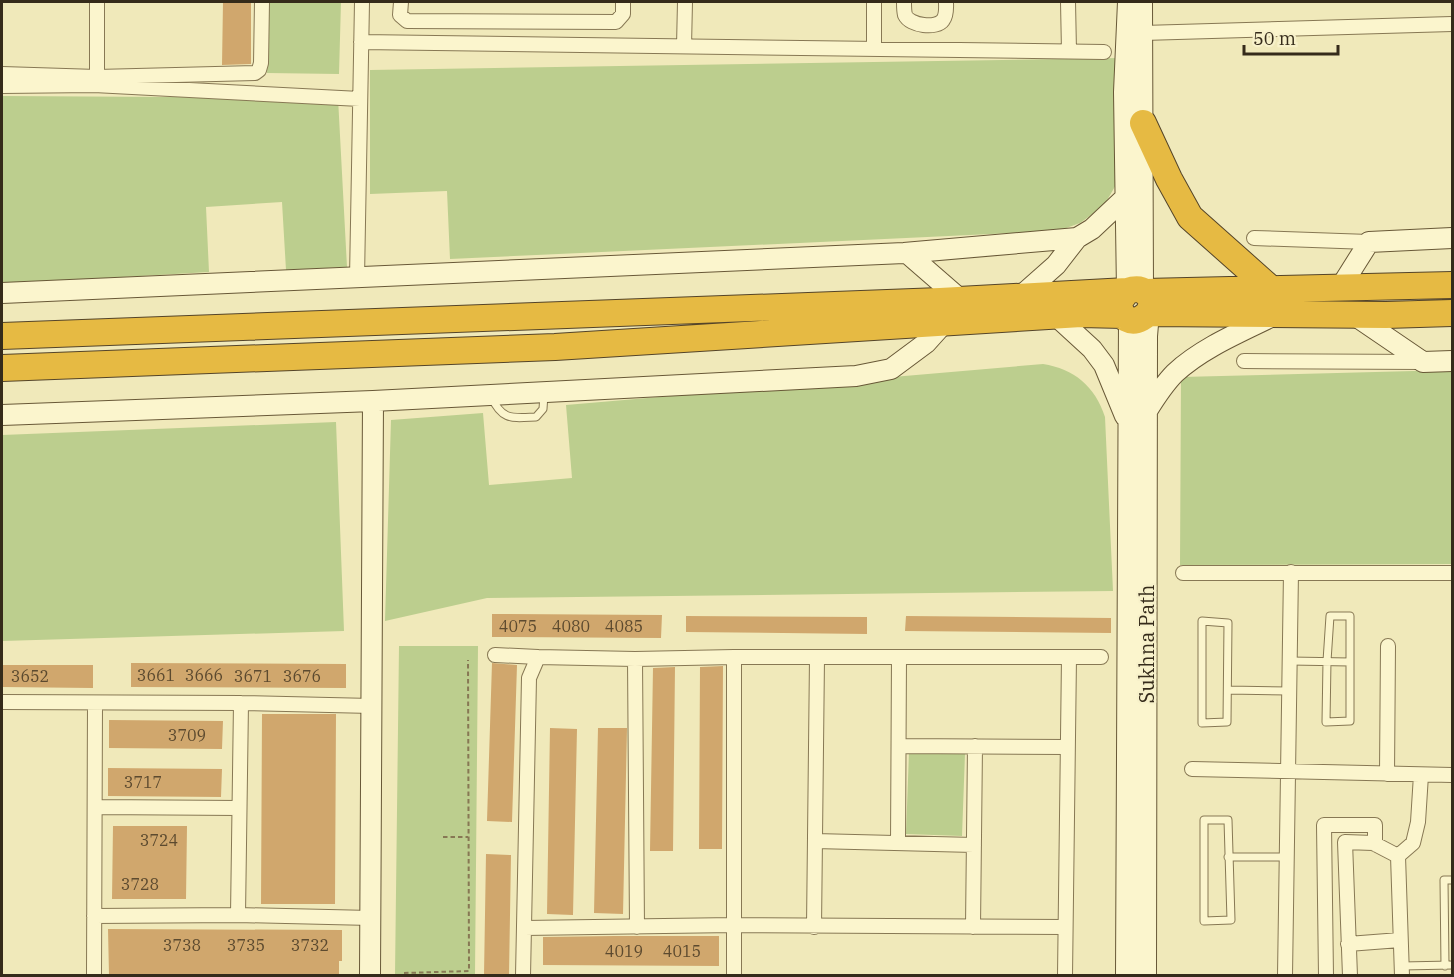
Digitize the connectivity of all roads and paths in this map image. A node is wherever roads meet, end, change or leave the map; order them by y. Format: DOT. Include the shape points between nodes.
graph roads {
  1 [pos="97,2"];
  2 [pos="262,2"];
  3 [pos="362,2"];
  4 [pos="401,2"];
  5 [pos="623,2"];
  6 [pos="685,2"];
  7 [pos="874,2"];
  8 [pos="904,2"];
  9 [pos="946,2"];
  10 [pos="1068,2"];
  11 [pos="1128,2"];
  12 [pos="1143,2"];
  13 [pos="1452,24"];
  14 [pos="1143,33"];
  15 [pos="361,42"];
  16 [pos="684,46"];
  17 [pos="874,48"];
  18 [pos="1069,51"];
  19 [pos="1104,52"];
  20 [pos="2,74"];
  21 [pos="97,77"];
  22 [pos="2,86"];
  23 [pos="360,99"];
  24 [pos="1143,123"];
  25 [pos="1126,197"];
  26 [pos="1077,238"];
  27 [pos="1254,238"];
  28 [pos="1452,238"];
  29 [pos="1369,242"];
  30 [pos="907,253"];
  31 [pos="357,278"];
  32 [pos="1452,285"];
  33 [pos="1340,288"];
  34 [pos="1271,290"];
  35 [pos="2,293"];
  36 [pos="1021,296"];
  37 [pos="960,299"];
  38 [pos="1136,304"];
  39 [pos="1452,313"];
  40 [pos="1277,314"];
  41 [pos="1354,315"];
  42 [pos="1056,316"];
  43 [pos="944,323"];
  44 [pos="2,336"];
  45 [pos="1244,361"];
  46 [pos="1452,361"];
  47 [pos="1423,362"];
  48 [pos="2,368"];
  49 [pos="373,401"];
  50 [pos="1147,411"];
  51 [pos="2,415"];
  52 [pos="1129,428"];
  53 [pos="1291,572"];
  54 [pos="1183,573"];
  55 [pos="1452,573"];
  56 [pos="1388,646"];
  57 [pos="495,655"];
  58 [pos="538,657"];
  59 [pos="734,657"];
  60 [pos="1069,657"];
  61 [pos="1101,657"];
  62 [pos="817,658"];
  63 [pos="900,658"];
  64 [pos="635,659"];
  65 [pos="468,660"];
  66 [pos="1290,661"];
  67 [pos="1327,662"];
  68 [pos="1350,662"];
  69 [pos="1228,690"];
  70 [pos="1289,691"];
  71 [pos="2,702"];
  72 [pos="241,703"];
  73 [pos="95,704"];
  74 [pos="372,706"];
  75 [pos="898,746"];
  76 [pos="975,746"];
  77 [pos="1067,747"];
  78 [pos="1192,769"];
  79 [pos="1288,772"];
  80 [pos="1387,774"];
  81 [pos="1421,775"];
  82 [pos="1452,776"];
  83 [pos="94,807"];
  84 [pos="239,808"];
  85 [pos="443,837"];
  86 [pos="468,837"];
  87 [pos="815,841"];
  88 [pos="898,843"];
  89 [pos="1375,844"];
  90 [pos="974,845"];
  91 [pos="1398,856"];
  92 [pos="1228,857"];
  93 [pos="1287,857"];
  94 [pos="1452,880"];
  95 [pos="94,915"];
  96 [pos="238,915"];
  97 [pos="371,918"];
  98 [pos="734,925"];
  99 [pos="637,927"];
  100 [pos="814,927"];
  101 [pos="973,927"];
  102 [pos="1065,927"];
  103 [pos="524,928"];
  104 [pos="1400,940"];
  105 [pos="1348,944"];
  106 [pos="1449,966"];
  107 [pos="1402,971"];
  108 [pos="404,973"];
  109 [pos="94,975"];
  110 [pos="370,975"];
  111 [pos="523,975"];
  112 [pos="734,975"];
  113 [pos="1065,975"];
  114 [pos="1126,975"];
  115 [pos="1146,975"];
  116 [pos="1285,975"];
  117 [pos="1326,975"];
  118 [pos="1350,975"];
  1 -- 21 [label="street"];
  2 -- 21 [label="street" via="261,63 255,73"];
  3 -- 15 [label="street"];
  4 -- 5 [label="street" via="400,15 407,21 616,22 623,14"];
  6 -- 16 [label="street"];
  7 -- 17 [label="street"];
  8 -- 9 [label="street" via="908,20 938,25 943,21"];
  10 -- 18 [label="street"];
  11 -- 25 [label="street" via="1124,92"];
  12 -- 14 [label="street"];
  13 -- 14 [label="street"];
  14 -- 24 [label="street"];
  15 -- 16 [label="street"];
  15 -- 23 [label="street"];
  16 -- 17 [label="street"];
  17 -- 18 [label="street"];
  18 -- 19 [label="street"];
  20 -- 21 [label="street"];
  22 -- 23 [label="street" via="94,85"];
  23 -- 31 [label="street"];
  24 -- 34 [label="highway" via="1190,217"];
  24 -- 38 [label="street"];
  25 -- 26 [label="street" via="1092,230"];
  25 -- 38 [label="street"];
  26 -- 30 [label="street"];
  26 -- 36 [label="street" via="1056,265"];
  27 -- 29 [label="street"];
  28 -- 29 [label="street"];
  29 -- 33 [label="street"];
  30 -- 31 [label="street"];
  30 -- 37 [label="street"];
  31 -- 35 [label="street"];
  32 -- 33 [label="highway"];
  33 -- 34 [label="highway"];
  34 -- 38 [label="highway"];
  36 -- 37 [label="highway"];
  36 -- 38 [label="highway"];
  37 -- 44 [label="highway"];
  38 -- 40 [label="highway"];
  38 -- 42 [label="highway"];
  38 -- 50 [label="street, Sukhna Path"];
  38 -- 52 [label="street, Sukhna Path"];
  39 -- 41 [label="highway"];
  40 -- 41 [label="highway"];
  40 -- 50 [label="street" via="1191,361 1175,373"];
  41 -- 47 [label="street"];
  42 -- 43 [label="highway"];
  42 -- 52 [label="street" via="1104,365"];
  43 -- 48 [label="highway" via="555,346"];
  43 -- 49 [label="street" via="926,343 891,369 856,376"];
  45 -- 47 [label="street"];
  46 -- 47 [label="street"];
  49 -- 51 [label="street"];
  49 -- 74 [label="street"];
  50 -- 115 [label="street, Sukhna Path"];
  52 -- 114 [label="street, Sukhna Path"];
  53 -- 54 [label="street"];
  53 -- 55 [label="street"];
  53 -- 66 [label="street"];
  56 -- 80 [label="street"];
  57 -- 58 [label="street"];
  58 -- 64 [label="street"];
  58 -- 103 [label="street" via="529,678"];
  59 -- 62 [label="street"];
  59 -- 64 [label="street"];
  59 -- 98 [label="street"];
  60 -- 61 [label="street"];
  60 -- 63 [label="street"];
  60 -- 77 [label="street"];
  62 -- 63 [label="street"];
  62 -- 87 [label="street"];
  63 -- 75 [label="street"];
  64 -- 99 [label="street"];
  65 -- 86 [label="path"];
  66 -- 67 [label="lane"];
  66 -- 70 [label="street"];
  67 -- 68 [label="lane"];
  67 -- 68 [label="lane" via="1330,616 1350,616"];
  67 -- 68 [label="lane" via="1326,722 1350,721"];
  69 -- 69 [label="lane" via="1228,622 1202,621 1202,723 1227,722"];
  69 -- 70 [label="lane"];
  70 -- 79 [label="street"];
  71 -- 73 [label="street"];
  72 -- 73 [label="street"];
  72 -- 74 [label="street"];
  72 -- 84 [label="street"];
  73 -- 83 [label="street"];
  74 -- 97 [label="street"];
  75 -- 76 [label="street"];
  75 -- 88 [label="street"];
  76 -- 77 [label="street"];
  76 -- 90 [label="street"];
  77 -- 102 [label="street"];
  78 -- 79 [label="street"];
  79 -- 80 [label="street"];
  79 -- 93 [label="street"];
  80 -- 81 [label="street"];
  81 -- 82 [label="street"];
  81 -- 91 [label="street" via="1413,843"];
  83 -- 84 [label="street"];
  83 -- 95 [label="street"];
  84 -- 96 [label="street"];
  85 -- 86 [label="path"];
  86 -- 108 [label="path" via="469,970"];
  87 -- 88 [label="street"];
  87 -- 100 [label="street"];
  88 -- 90 [label="street"];
  89 -- 91 [label="street"];
  89 -- 105 [label="street" via="1345,842"];
  89 -- 117 [label="street" via="1375,825 1324,825"];
  90 -- 101 [label="street"];
  91 -- 104 [label="street"];
  92 -- 92 [label="lane" via="1228,820 1204,820 1204,921 1231,920"];
  92 -- 93 [label="lane"];
  93 -- 116 [label="street"];
  94 -- 106 [label="lane" via="1444,880"];
  95 -- 96 [label="street"];
  95 -- 109 [label="street"];
  96 -- 97 [label="street"];
  97 -- 110 [label="street"];
  98 -- 99 [label="street"];
  98 -- 100 [label="street"];
  98 -- 112 [label="street"];
  99 -- 103 [label="street"];
  100 -- 101 [label="street"];
  101 -- 102 [label="street"];
  102 -- 113 [label="street"];
  103 -- 111 [label="street"];
  104 -- 105 [label="street"];
  104 -- 107 [label="street"];
  105 -- 118 [label="street"];
  106 -- 107 [label="lane"];
}
